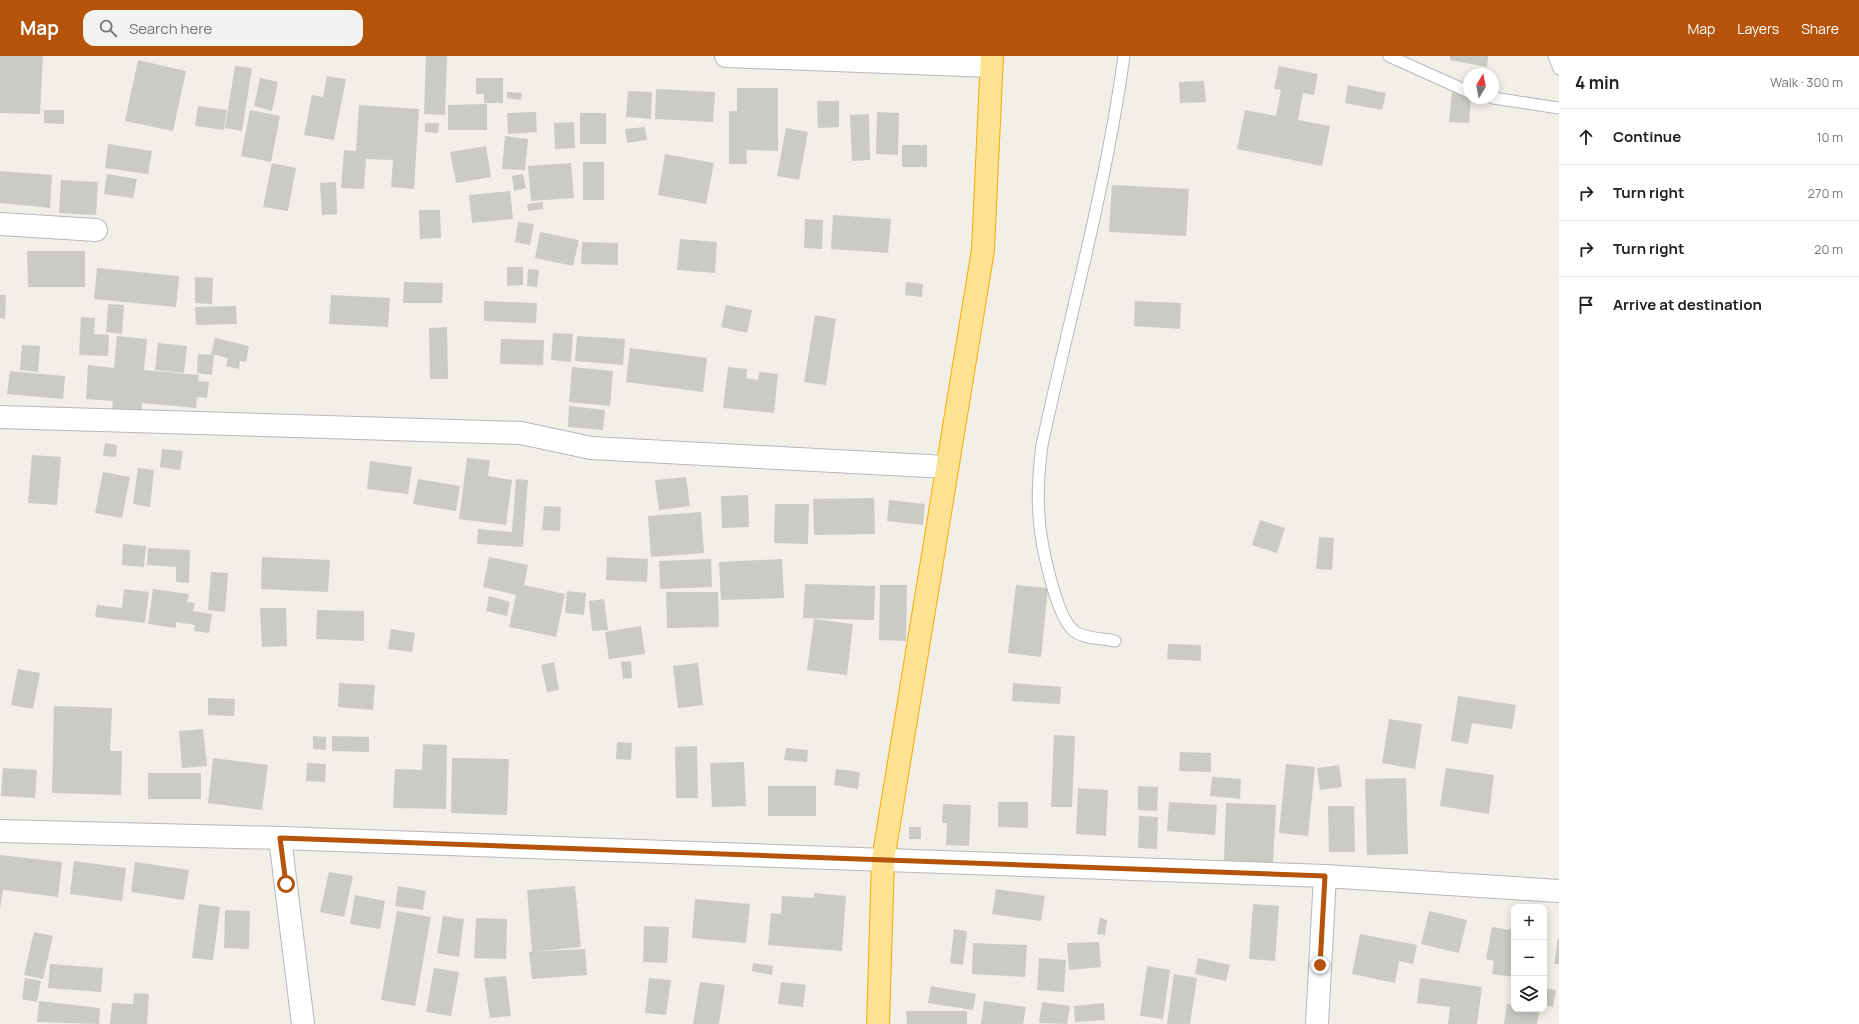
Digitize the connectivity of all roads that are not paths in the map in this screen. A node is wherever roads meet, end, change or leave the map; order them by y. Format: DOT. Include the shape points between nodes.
graph roads {
  1 [pos="726,56"];
  2 [pos="766,56"];
  3 [pos="1124,56"];
  4 [pos="1389,56"];
  5 [pos="1554,56"];
  6 [pos="989,62"];
  7 [pos="1559,69"];
  8 [pos="1463,89"];
  9 [pos="1499,99"];
  10 [pos="1559,108"];
  11 [pos="0,224"];
  12 [pos="96,230"];
  13 [pos="0,417"];
  14 [pos="948,467"];
  15 [pos="1114,640"];
  16 [pos="0,831"];
  17 [pos="280,838"];
  18 [pos="883,860"];
  19 [pos="1325,876"];
  20 [pos="1559,891"];
  21 [pos="303,1024"];
  22 [pos="878,1024"];
  23 [pos="1317,1024"];
  1 -- 6 [label="street"];
  2 -- 6 [label="street"];
  3 -- 15 [label="lane" via="1118,104 1042,445 1038,483 1039,517 1058,604 1074,631"];
  4 -- 8 [label="lane"];
  5 -- 7 [label="lane"];
  6 -- 14 [label="highway" via="983,250"];
  9 -- 10 [label="lane"];
  11 -- 12 [label="street"];
  13 -- 14 [label="street" via="521,433 591,448"];
  14 -- 18 [label="highway"];
  16 -- 17 [label="street"];
  17 -- 18 [label="street"];
  17 -- 21 [label="street"];
  18 -- 19 [label="street"];
  18 -- 22 [label="highway"];
  19 -- 20 [label="street"];
  19 -- 23 [label="street"];
}
